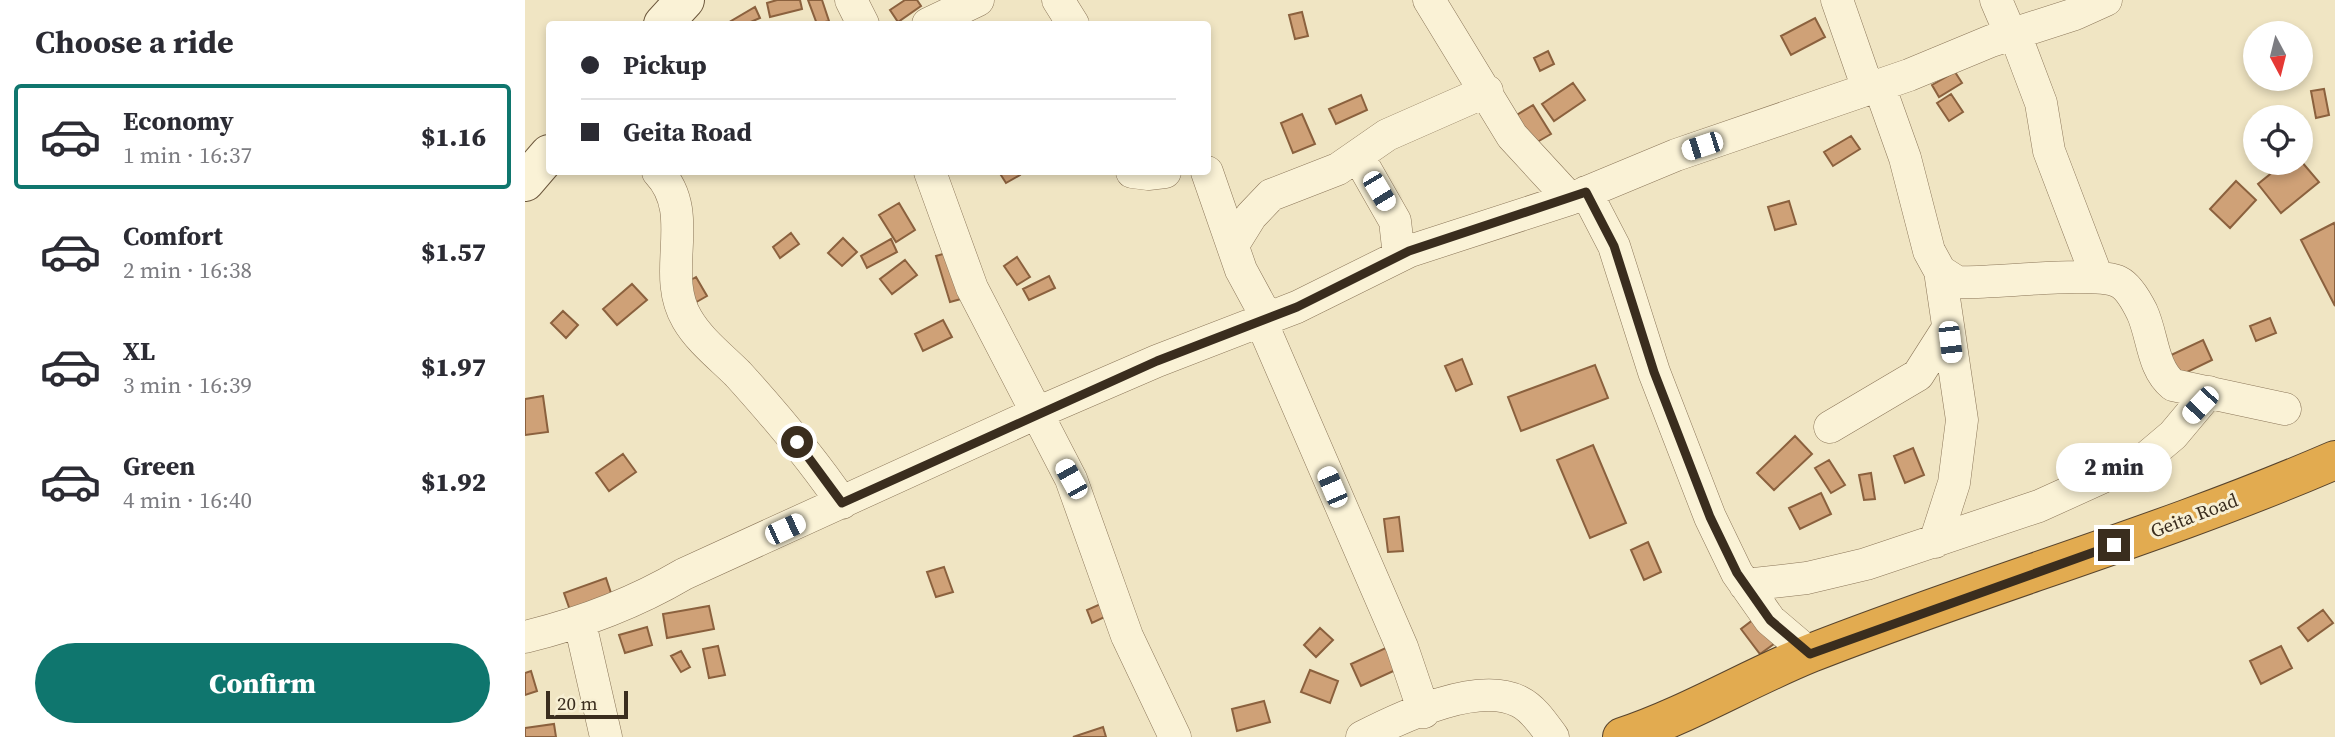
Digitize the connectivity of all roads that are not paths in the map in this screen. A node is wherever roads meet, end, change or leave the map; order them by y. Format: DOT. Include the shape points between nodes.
graph roads {
  1 [pos="851,0"];
  2 [pos="978,0"];
  3 [pos="1058,0"];
  4 [pos="1429,0"];
  5 [pos="1837,0"];
  6 [pos="1996,0"];
  7 [pos="2106,0"];
  8 [pos="862,21"];
  9 [pos="934,21"];
  10 [pos="1071,21"];
  11 [pos="2013,34"];
  12 [pos="1874,87"];
  13 [pos="1487,91"];
  14 [pos="1358,156"];
  15 [pos="546,158"];
  16 [pos="660,175"];
  17 [pos="931,175"];
  18 [pos="1208,175"];
  19 [pos="525,182"];
  20 [pos="1578,195"];
  21 [pos="1233,245"];
  22 [pos="1399,256"];
  23 [pos="1940,271"];
  24 [pos="2097,276"];
  25 [pos="1264,320"];
  26 [pos="1948,328"];
  27 [pos="2209,393"];
  28 [pos="2285,409"];
  29 [pos="1039,412"];
  30 [pos="1830,427"];
  31 [pos="2335,460"];
  32 [pos="842,503"];
  33 [pos="1935,542"];
  34 [pos="1745,585"];
  35 [pos="580,623"];
  36 [pos="525,637"];
  37 [pos="1810,654"];
  38 [pos="1424,712"];
  39 [pos="606,737"];
  40 [pos="1175,737"];
  41 [pos="1362,737"];
  42 [pos="1553,737"];
  43 [pos="1622,737"];
  1 -- 8 [label="street"];
  2 -- 9 [label="street"];
  3 -- 10 [label="street"];
  4 -- 13 [label="street"];
  5 -- 12 [label="street"];
  6 -- 11 [label="street"];
  7 -- 11 [label="street"];
  11 -- 12 [label="street"];
  11 -- 24 [label="street" via="2041,103 2049,151"];
  12 -- 20 [label="street" via="1676,155"];
  12 -- 23 [label="street" via="1905,158 1929,251"];
  13 -- 14 [label="street" via="1387,135"];
  13 -- 20 [label="street" via="1512,136"];
  14 -- 21 [label="street" via="1338,169 1271,195"];
  14 -- 22 [label="street" via="1395,221"];
  15 -- 19 [label="street"];
  16 -- 32 [label="street" via="677,202 674,273 687,319 797,442"];
  17 -- 29 [label="street" via="972,288"];
  18 -- 21 [label="street"];
  20 -- 22 [label="street"];
  20 -- 34 [label="street" via="1614,246 1654,372 1710,517"];
  21 -- 25 [label="street"];
  22 -- 25 [label="street"];
  23 -- 24 [label="street" via="1957,282 1983,284"];
  23 -- 26 [label="street"];
  24 -- 27 [label="street" via="2120,282 2130,291 2142,312 2162,376 2173,386"];
  25 -- 29 [label="street"];
  25 -- 38 [label="street" via="1402,647"];
  26 -- 30 [label="street" via="1918,375"];
  26 -- 33 [label="street" via="1962,420 1954,483"];
  27 -- 28 [label="street"];
  27 -- 33 [label="street" via="2147,457 2039,506"];
  29 -- 32 [label="street"];
  29 -- 40 [label="street" via="1071,479 1127,636"];
  31 -- 37 [label="highway, Geita Road" via="2090,555"];
  32 -- 35 [label="street"];
  33 -- 34 [label="street" via="1807,578"];
  34 -- 37 [label="street" via="1770,620"];
  35 -- 36 [label="street"];
  35 -- 39 [label="street"];
  37 -- 43 [label="highway, Geita Road" via="1658,725"];
  38 -- 41 [label="street"];
  38 -- 42 [label="street" via="1466,695 1493,692 1521,702"];
}
